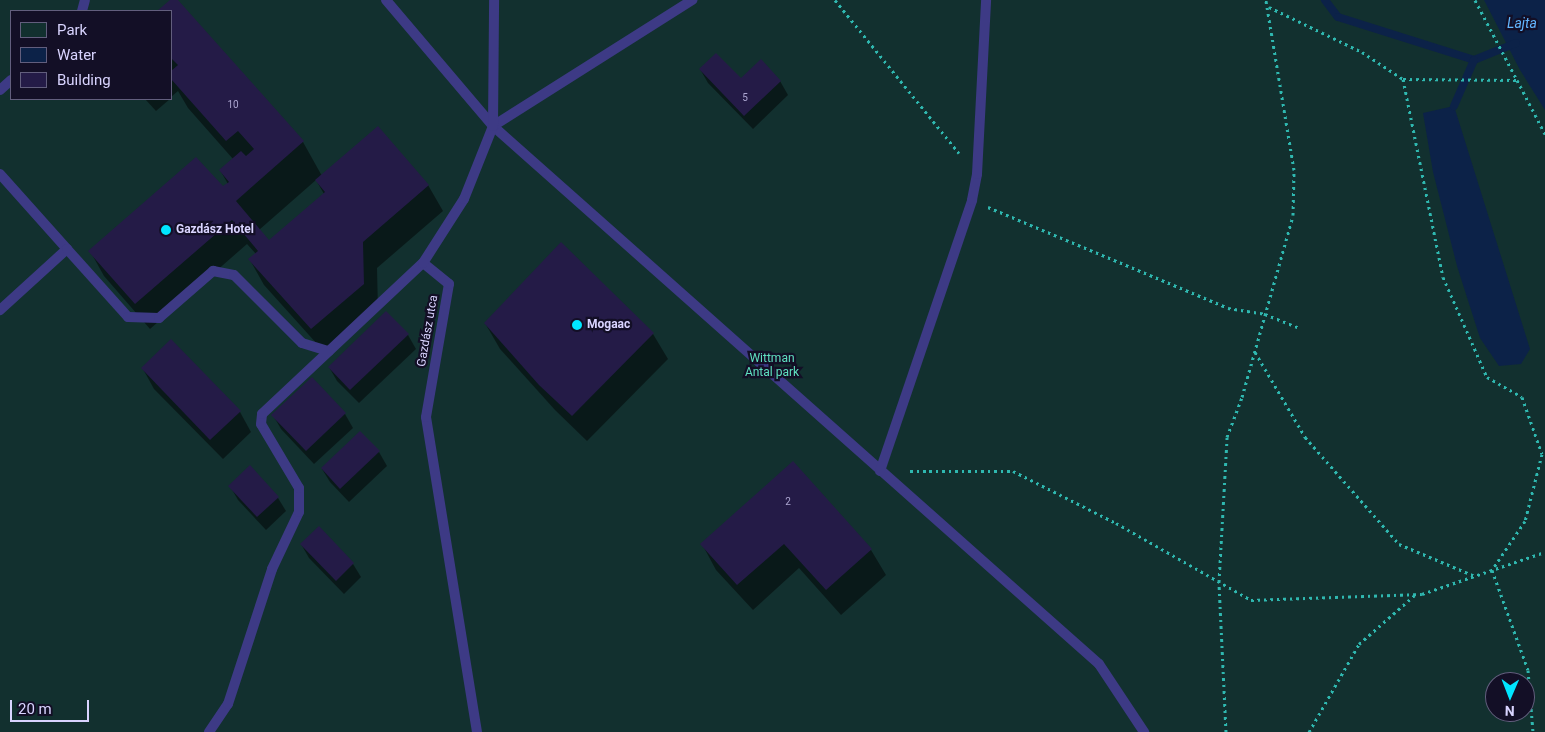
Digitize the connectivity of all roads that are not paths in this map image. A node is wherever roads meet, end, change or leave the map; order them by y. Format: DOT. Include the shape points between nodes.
graph roads {
  1 [pos="386,0"];
  2 [pos="494,0"];
  3 [pos="692,0"];
  4 [pos="986,0"];
  5 [pos="10,81"];
  6 [pos="0,90"];
  7 [pos="493,126"];
  8 [pos="0,174"];
  9 [pos="67,249"];
  10 [pos="423,263"];
  11 [pos="0,310"];
  12 [pos="329,351"];
  13 [pos="880,472"];
  14 [pos="209,732"];
  15 [pos="477,732"];
  16 [pos="1144,732"];
  1 -- 7 [label="lane"];
  2 -- 7 [label="lane"];
  3 -- 7 [label="lane"];
  4 -- 13 [label="lane" via="977,174 972,200"];
  5 -- 6 [label="lane"];
  7 -- 10 [label="lane" via="464,199"];
  7 -- 13 [label="lane"];
  8 -- 9 [label="lane"];
  9 -- 11 [label="lane"];
  9 -- 12 [label="lane" via="128,317 159,318 213,271 234,275 302,343"];
  10 -- 12 [label="lane"];
  10 -- 15 [label="lane, Gazdász utca" via="449,284 426,417"];
  12 -- 14 [label="lane" via="262,414 261,424 299,488 299,512 272,569 228,704"];
  13 -- 16 [label="lane" via="1099,664"];
}
